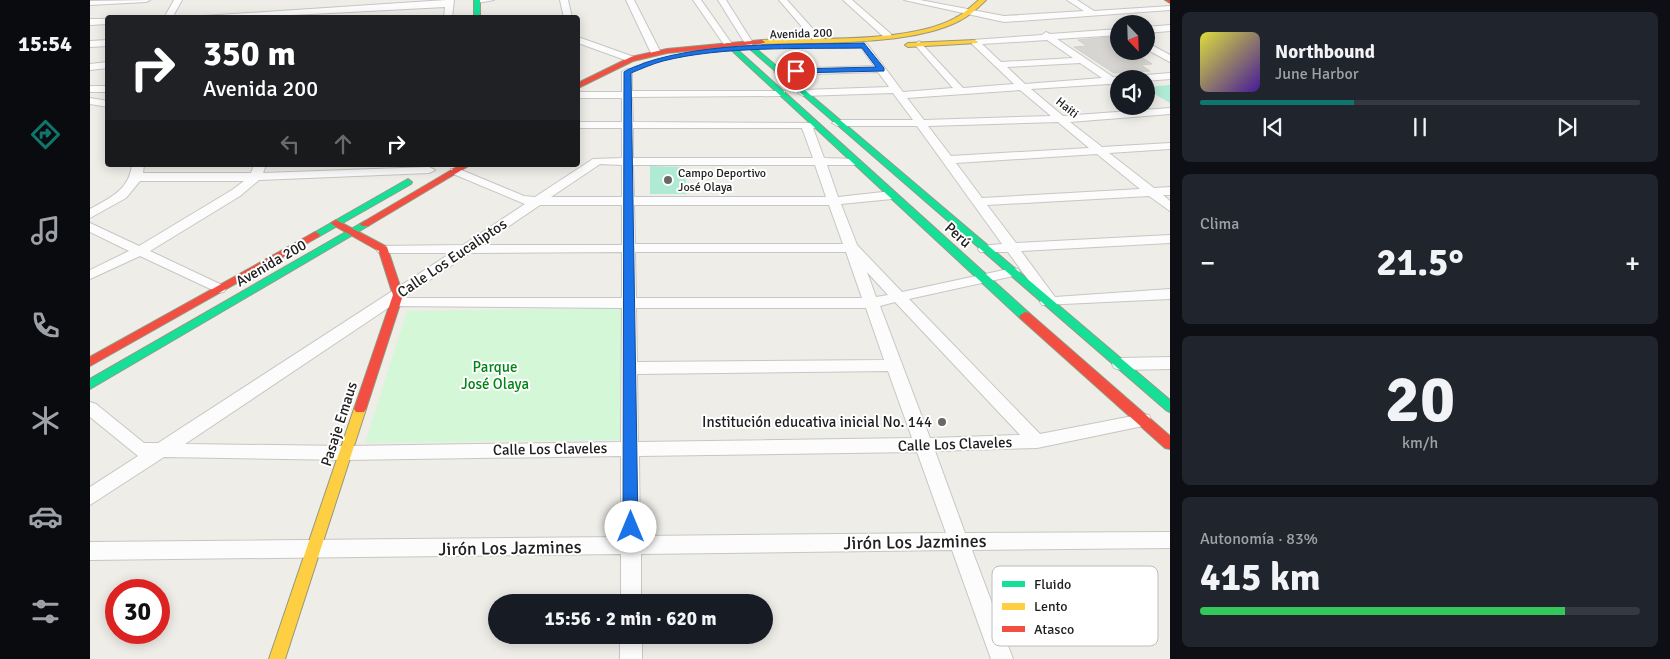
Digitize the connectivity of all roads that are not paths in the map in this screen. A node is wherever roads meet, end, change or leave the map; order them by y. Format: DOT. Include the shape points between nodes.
graph roads {
  1 [pos="146,0"];
  2 [pos="178,0"];
  3 [pos="320,0"];
  4 [pos="477,0"];
  5 [pos="490,0"];
  6 [pos="564,0"];
  7 [pos="630,0"];
  8 [pos="696,0"];
  9 [pos="722,0"];
  10 [pos="782,0"];
  11 [pos="847,0"];
  12 [pos="908,0"];
  13 [pos="983,0"];
  14 [pos="1071,0"];
  15 [pos="113,1"];
  16 [pos="449,2"];
  17 [pos="92,4"];
  18 [pos="1170,8"];
  19 [pos="968,13"];
  20 [pos="1092,13"];
  21 [pos="314,14"];
  22 [pos="170,15"];
  23 [pos="280,15"];
  24 [pos="448,15"];
  25 [pos="477,15"];
  26 [pos="567,15"];
  27 [pos="1020,18"];
  28 [pos="105,21"];
  29 [pos="90,22"];
  30 [pos="953,22"];
  31 [pos="1110,24"];
  32 [pos="1110,28"];
  33 [pos="1170,28"];
  34 [pos="1155,29"];
  35 [pos="888,36"];
  36 [pos="1048,37"];
  37 [pos="818,40"];
  38 [pos="580,41"];
  39 [pos="975,42"];
  40 [pos="105,43"];
  41 [pos="90,44"];
  42 [pos="919,44"];
  43 [pos="751,46"];
  44 [pos="864,46"];
  45 [pos="731,47"];
  46 [pos="1155,50"];
  47 [pos="656,54"];
  48 [pos="1168,57"];
  49 [pos="1082,60"];
  50 [pos="998,65"];
  51 [pos="90,66"];
  52 [pos="105,66"];
  53 [pos="629,66"];
  54 [pos="881,69"];
  55 [pos="779,72"];
  56 [pos="1170,76"];
  57 [pos="1155,77"];
  58 [pos="1110,78"];
  59 [pos="1110,82"];
  60 [pos="1020,87"];
  61 [pos="105,88"];
  62 [pos="90,89"];
  63 [pos="961,91"];
  64 [pos="580,93"];
  65 [pos="781,93"];
  66 [pos="804,93"];
  67 [pos="898,93"];
  68 [pos="580,94"];
  69 [pos="628,96"];
  70 [pos="90,101"];
  71 [pos="105,104"];
  72 [pos="1165,112"];
  73 [pos="1058,119"];
  74 [pos="1170,120"];
  75 [pos="837,123"];
  76 [pos="921,124"];
  77 [pos="580,125"];
  78 [pos="628,125"];
  79 [pos="811,125"];
  80 [pos="1170,146"];
  81 [pos="1100,152"];
  82 [pos="948,160"];
  83 [pos="629,161"];
  84 [pos="820,162"];
  85 [pos="856,162"];
  86 [pos="433,167"];
  87 [pos="460,168"];
  88 [pos="138,171"];
  89 [pos="258,171"];
  90 [pos="1170,191"];
  91 [pos="1152,193"];
  92 [pos="892,195"];
  93 [pos="629,200"];
  94 [pos="537,201"];
  95 [pos="834,201"];
  96 [pos="978,202"];
  97 [pos="932,204"];
  98 [pos="1170,207"];
  99 [pos="908,209"];
  100 [pos="90,214"];
  101 [pos="336,223"];
  102 [pos="90,227"];
  103 [pos="353,232"];
  104 [pos="1170,239"];
  105 [pos="630,247"];
  106 [pos="1011,247"];
  107 [pos="468,248"];
  108 [pos="852,248"];
  109 [pos="383,249"];
  110 [pos="985,249"];
  111 [pos="138,252"];
  112 [pos="1012,272"];
  113 [pos="90,274"];
  114 [pos="983,278"];
  115 [pos="219,289"];
  116 [pos="1170,294"];
  117 [pos="900,298"];
  118 [pos="397,299"];
  119 [pos="630,302"];
  120 [pos="1049,302"];
  121 [pos="872,303"];
  122 [pos="90,362"];
  123 [pos="1170,362"];
  124 [pos="1120,364"];
  125 [pos="895,365"];
  126 [pos="630,368"];
  127 [pos="90,384"];
  128 [pos="1170,407"];
  129 [pos="90,408"];
  130 [pos="1143,420"];
  131 [pos="1037,441"];
  132 [pos="1170,444"];
  133 [pos="924,445"];
  134 [pos="630,448"];
  135 [pos="159,450"];
  136 [pos="345,453"];
  137 [pos="90,497"];
  138 [pos="1170,540"];
  139 [pos="959,541"];
  140 [pos="631,547"];
  141 [pos="313,550"];
  142 [pos="90,551"];
  143 [pos="631,594"];
  144 [pos="992,632"];
  145 [pos="631,644"];
  146 [pos="997,646"];
  147 [pos="276,659"];
  148 [pos="631,659"];
  149 [pos="1002,659"];
  1 -- 15 [label="street"];
  2 -- 22 [label="street"];
  3 -- 21 [label="street"];
  4 -- 5 [label="street"];
  4 -- 25 [label="main road"];
  6 -- 26 [label="street"];
  7 -- 47 [label="street"];
  8 -- 45 [label="street"];
  9 -- 43 [label="street"];
  10 -- 37 [label="street"];
  11 -- 35 [label="street"];
  12 -- 19 [label="street"];
  13 -- 19 [label="main road, Avenida 200"];
  14 -- 20 [label="street"];
  15 -- 17 [label="street"];
  16 -- 21 [label="street"];
  16 -- 24 [label="street"];
  18 -- 20 [label="street"];
  19 -- 27 [label="street" via="1004,19"];
  19 -- 30 [label="main road, Avenida 200"];
  20 -- 27 [label="street"];
  20 -- 31 [label="street"];
  21 -- 23 [label="street"];
  27 -- 36 [label="street"];
  28 -- 29 [label="street"];
  30 -- 35 [label="main road, Avenida 200" via="924,31"];
  30 -- 39 [label="main road, Haiti"];
  32 -- 36 [label="street"];
  33 -- 34 [label="street"];
  35 -- 37 [label="main road, Avenida 200"];
  36 -- 39 [label="street"];
  36 -- 49 [label="street"];
  37 -- 43 [label="main road, Avenida 200"];
  38 -- 53 [label="street"];
  39 -- 42 [label="main road, Avenida 200"];
  39 -- 50 [label="street, Haiti"];
  40 -- 41 [label="street"];
  42 -- 44 [label="main road, Avenida 200"];
  42 -- 63 [label="street"];
  43 -- 44 [label="main road, Avenida 200"];
  43 -- 45 [label="main road, Avenida 200"];
  43 -- 55 [label="main road, Perú"];
  44 -- 54 [label="street"];
  45 -- 47 [label="main road, Avenida 200"];
  45 -- 53 [label="main road, Avenida 200"];
  45 -- 65 [label="main road, Perú"];
  46 -- 48 [label="street"];
  47 -- 53 [label="main road, Avenida 200"];
  49 -- 50 [label="street"];
  49 -- 58 [label="street"];
  50 -- 60 [label="street, Haiti"];
  51 -- 52 [label="street"];
  53 -- 64 [label="main road, Avenida 200"];
  53 -- 69 [label="street"];
  54 -- 55 [label="street"];
  54 -- 67 [label="street"];
  55 -- 66 [label="main road, Perú"];
  56 -- 57 [label="street"];
  59 -- 60 [label="street"];
  60 -- 63 [label="street"];
  60 -- 73 [label="street, Haiti"];
  61 -- 62 [label="street"];
  63 -- 67 [label="street"];
  65 -- 69 [label="street"];
  65 -- 79 [label="main road, Perú"];
  66 -- 67 [label="street"];
  66 -- 75 [label="main road, Perú"];
  67 -- 76 [label="street"];
  68 -- 69 [label="street"];
  69 -- 78 [label="street"];
  70 -- 71 [label="street"];
  72 -- 73 [label="street"];
  72 -- 74 [label="street"];
  73 -- 76 [label="street"];
  73 -- 81 [label="street, Haiti"];
  75 -- 76 [label="street"];
  75 -- 97 [label="main road, Perú"];
  76 -- 82 [label="street"];
  77 -- 78 [label="street"];
  78 -- 79 [label="street"];
  78 -- 83 [label="street"];
  79 -- 84 [label="street"];
  79 -- 85 [label="main road, Perú"];
  80 -- 81 [label="street"];
  81 -- 82 [label="street"];
  81 -- 91 [label="street, Haiti"];
  82 -- 96 [label="street"];
  83 -- 84 [label="street, Calle Los Eucaliptos"];
  83 -- 93 [label="street"];
  83 -- 94 [label="street, Calle Los Eucaliptos" via="597,161"];
  84 -- 85 [label="street, Calle Los Eucaliptos"];
  84 -- 95 [label="street"];
  85 -- 92 [label="main road, Perú"];
  86 -- 89 [label="street"];
  86 -- 101 [label="main road, Avenida 200"];
  87 -- 94 [label="street" via="522,200"];
  87 -- 103 [label="main road, Avenida 200"];
  88 -- 89 [label="street"];
  88 -- 100 [label="street" via="128,191"];
  89 -- 111 [label="street" via="236,193"];
  90 -- 91 [label="street"];
  91 -- 96 [label="street"];
  91 -- 98 [label="street, Haiti"];
  92 -- 95 [label="street"];
  92 -- 99 [label="main road, Perú"];
  93 -- 94 [label="street"];
  93 -- 95 [label="street"];
  93 -- 105 [label="street"];
  94 -- 107 [label="street, Calle Los Eucaliptos"];
  95 -- 108 [label="street"];
  96 -- 106 [label="street"];
  97 -- 99 [label="main road"];
  97 -- 110 [label="main road, Perú"];
  99 -- 114 [label="main road, Perú"];
  101 -- 103 [label="main road"];
  101 -- 115 [label="main road, Avenida 200"];
  102 -- 111 [label="street"];
  103 -- 109 [label="main road"];
  103 -- 127 [label="main road, Avenida 200"];
  104 -- 106 [label="street"];
  105 -- 107 [label="street"];
  105 -- 108 [label="street"];
  105 -- 119 [label="street"];
  106 -- 110 [label="street"];
  106 -- 120 [label="street"];
  107 -- 109 [label="street"];
  107 -- 118 [label="street, Calle Los Eucaliptos"];
  108 -- 117 [label="street"];
  108 -- 121 [label="street"];
  109 -- 118 [label="main road"];
  110 -- 112 [label="main road, Perú"];
  111 -- 113 [label="street"];
  111 -- 115 [label="street"];
  112 -- 114 [label="street"];
  112 -- 120 [label="main road, Perú"];
  114 -- 117 [label="street"];
  114 -- 130 [label="main road, Perú"];
  115 -- 122 [label="main road, Avenida 200"];
  116 -- 120 [label="street"];
  117 -- 121 [label="street"];
  117 -- 131 [label="street"];
  118 -- 119 [label="street"];
  118 -- 135 [label="street, Calle Los Eucaliptos"];
  118 -- 136 [label="main road, Pasaje Emaus"];
  119 -- 121 [label="street"];
  119 -- 126 [label="street"];
  120 -- 124 [label="main road, Perú"];
  121 -- 125 [label="street"];
  123 -- 124 [label="street"];
  124 -- 128 [label="main road, Perú"];
  125 -- 126 [label="street"];
  125 -- 133 [label="street"];
  126 -- 134 [label="street"];
  129 -- 135 [label="street, Calle Los Claveles" via="140,450"];
  130 -- 131 [label="street, Calle Los Claveles"];
  130 -- 132 [label="main road, Perú"];
  131 -- 133 [label="street, Calle Los Claveles"];
  133 -- 134 [label="street, Calle Los Claveles"];
  133 -- 139 [label="street"];
  134 -- 136 [label="street, Calle Los Claveles"];
  134 -- 140 [label="street"];
  135 -- 136 [label="street, Calle Los Claveles"];
  135 -- 137 [label="street, Calle Los Eucaliptos"];
  136 -- 141 [label="main road, Pasaje Emaus"];
  138 -- 139 [label="street, Jirón Los Jazmines"];
  139 -- 140 [label="street, Jirón Los Jazmines"];
  139 -- 144 [label="street"];
  140 -- 141 [label="street, Jirón Los Jazmines"];
  140 -- 143 [label="street"];
  141 -- 142 [label="street, Jirón Los Jazmines"];
  141 -- 147 [label="main road, Pasaje Emaus"];
  145 -- 148 [label="street"];
  146 -- 149 [label="street"];
}
